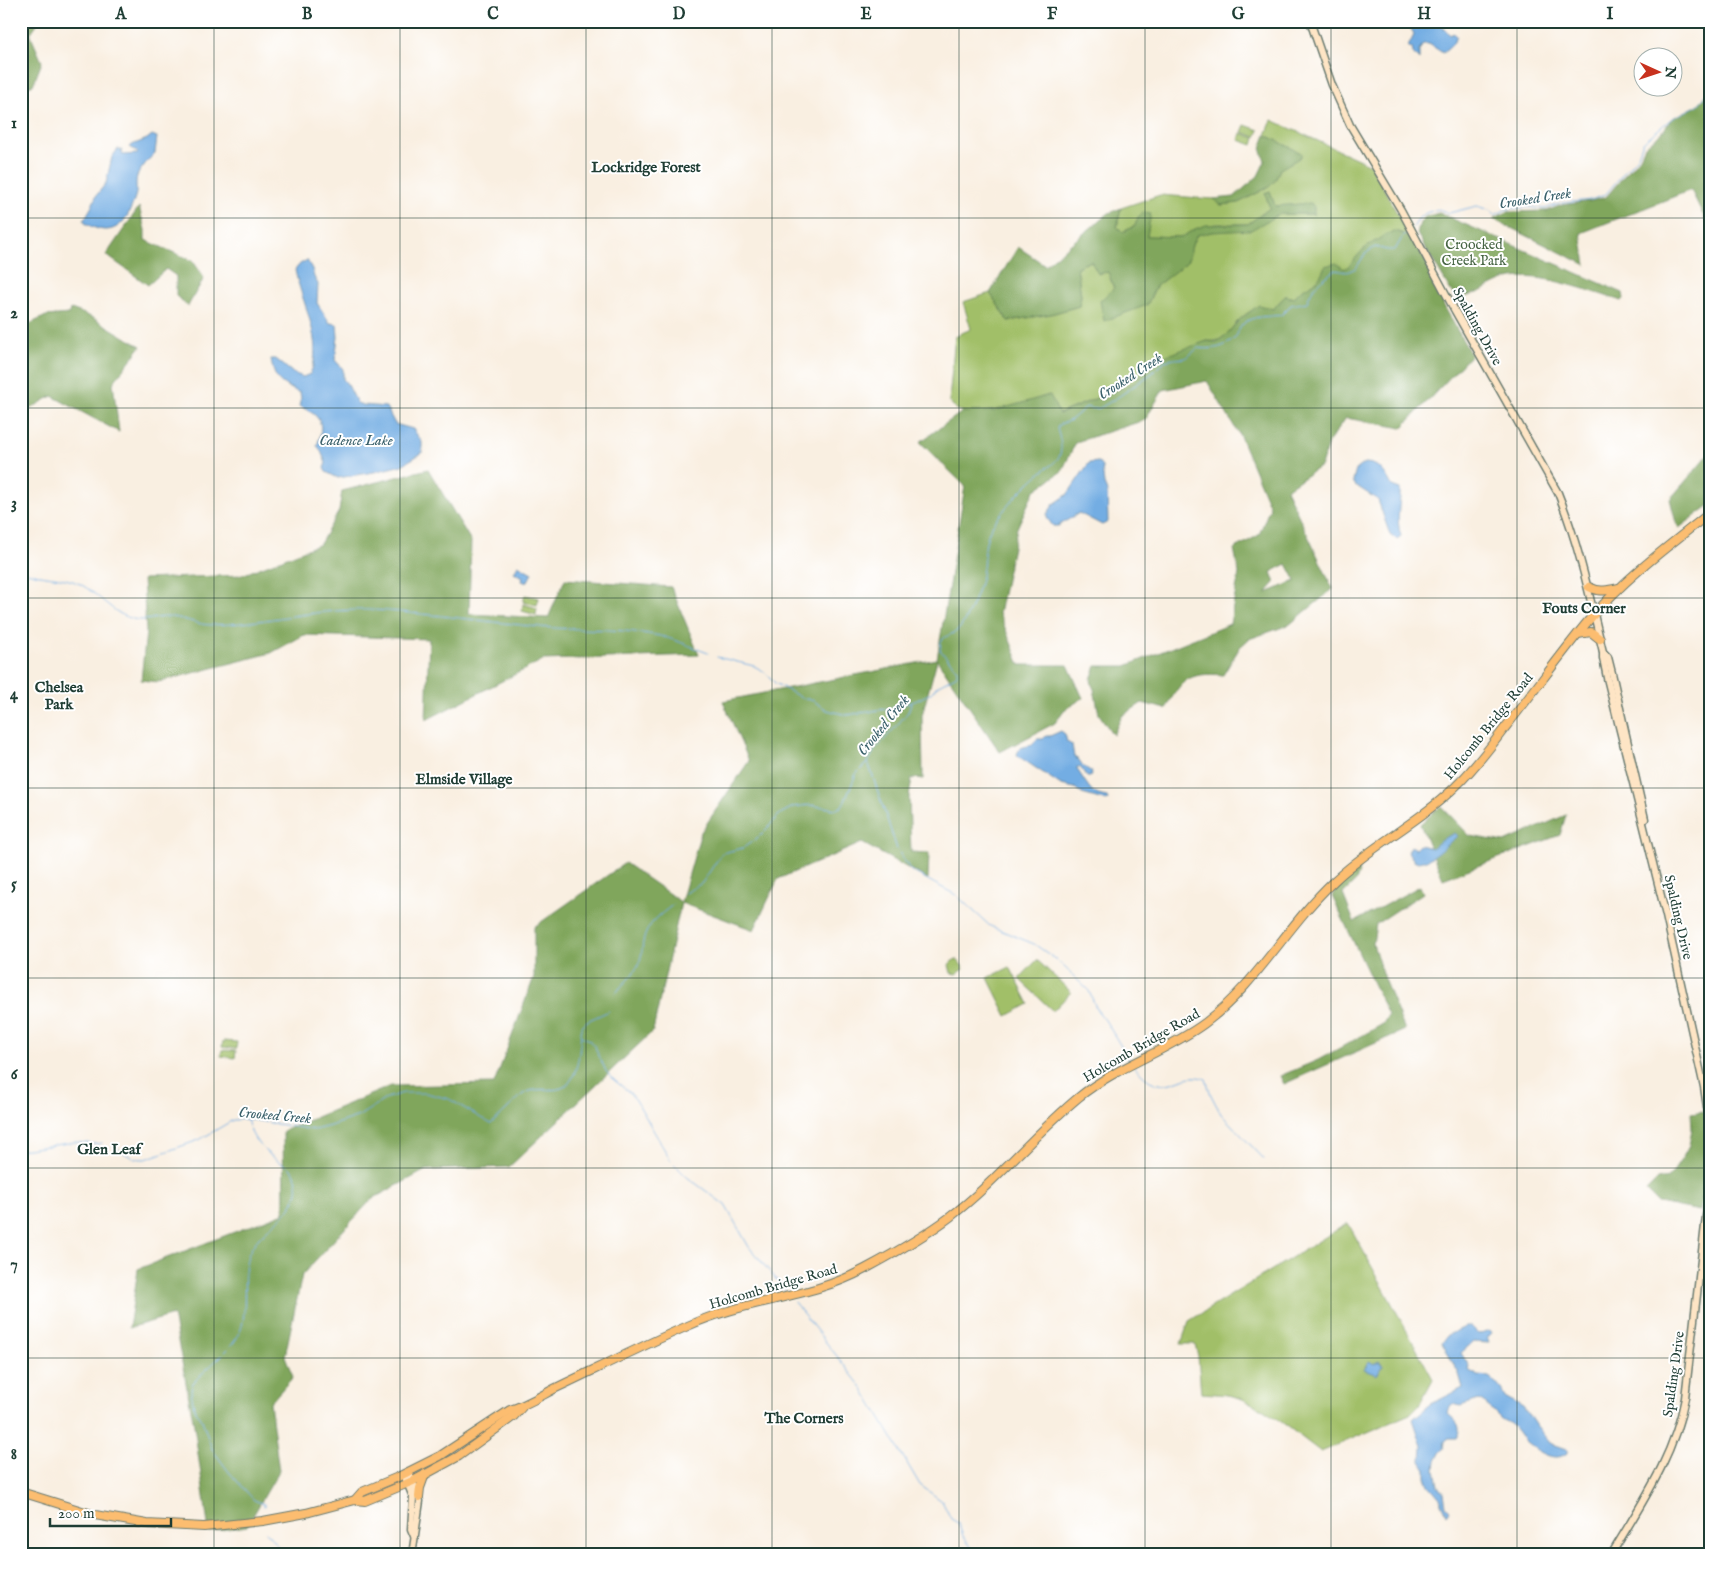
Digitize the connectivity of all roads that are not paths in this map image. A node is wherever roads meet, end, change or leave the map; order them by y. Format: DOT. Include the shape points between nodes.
graph roads {
  1 [pos="1310,21"];
  2 [pos="1710,513"];
  3 [pos="1589,587"];
  4 [pos="1620,588"];
  5 [pos="1595,613"];
  6 [pos="1578,634"];
  7 [pos="1600,639"];
  8 [pos="1710,1126"];
  9 [pos="1710,1182"];
  10 [pos="522,1407"];
  11 [pos="407,1473"];
  12 [pos="425,1474"];
  13 [pos="410,1482"];
  14 [pos="21,1492"];
  15 [pos="419,1497"];
  16 [pos="354,1500"];
  17 [pos="414,1536"];
  18 [pos="412,1555"];
  19 [pos="1611,1555"];
  1 -- 3 [label="main road, Spalding Drive" via="1350,125 1401,210 1558,493"];
  2 -- 4 [label="main road, Holcomb Bridge Road"];
  3 -- 4 [label="main road" via="1598,592"];
  3 -- 5 [label="main road, Spalding Drive"];
  4 -- 5 [label="main road, Holcomb Bridge Road"];
  5 -- 6 [label="main road, Holcomb Bridge Road"];
  5 -- 7 [label="main road, Spalding Drive"];
  6 -- 7 [label="main road" via="1591,632"];
  6 -- 10 [label="main road, Holcomb Bridge Road" via="1456,786 1330,884 1226,1006 1190,1033 1102,1080 1079,1096 951,1217 840,1282 707,1318 555,1388"];
  7 -- 8 [label="main road, Spalding Drive" via="1653,860"];
  9 -- 19 [label="main road, Spalding Drive" via="1680,1421 1668,1455"];
  10 -- 11 [label="main road, Holcomb Bridge Road" via="510,1410 453,1449"];
  10 -- 12 [label="main road, Holcomb Bridge Road" via="466,1451"];
  11 -- 13 [label="main road"];
  11 -- 16 [label="main road, Holcomb Bridge Road" via="362,1492"];
  12 -- 13 [label="main road, Holcomb Bridge Road"];
  12 -- 15 [label="main road"];
  13 -- 15 [label="main road"];
  13 -- 16 [label="main road, Holcomb Bridge Road" via="364,1501"];
  13 -- 17 [label="main road" via="414,1500 411,1529"];
  14 -- 16 [label="main road" via="109,1518 181,1527 263,1521"];
  15 -- 17 [label="main road"];
  17 -- 18 [label="main road"];
}
